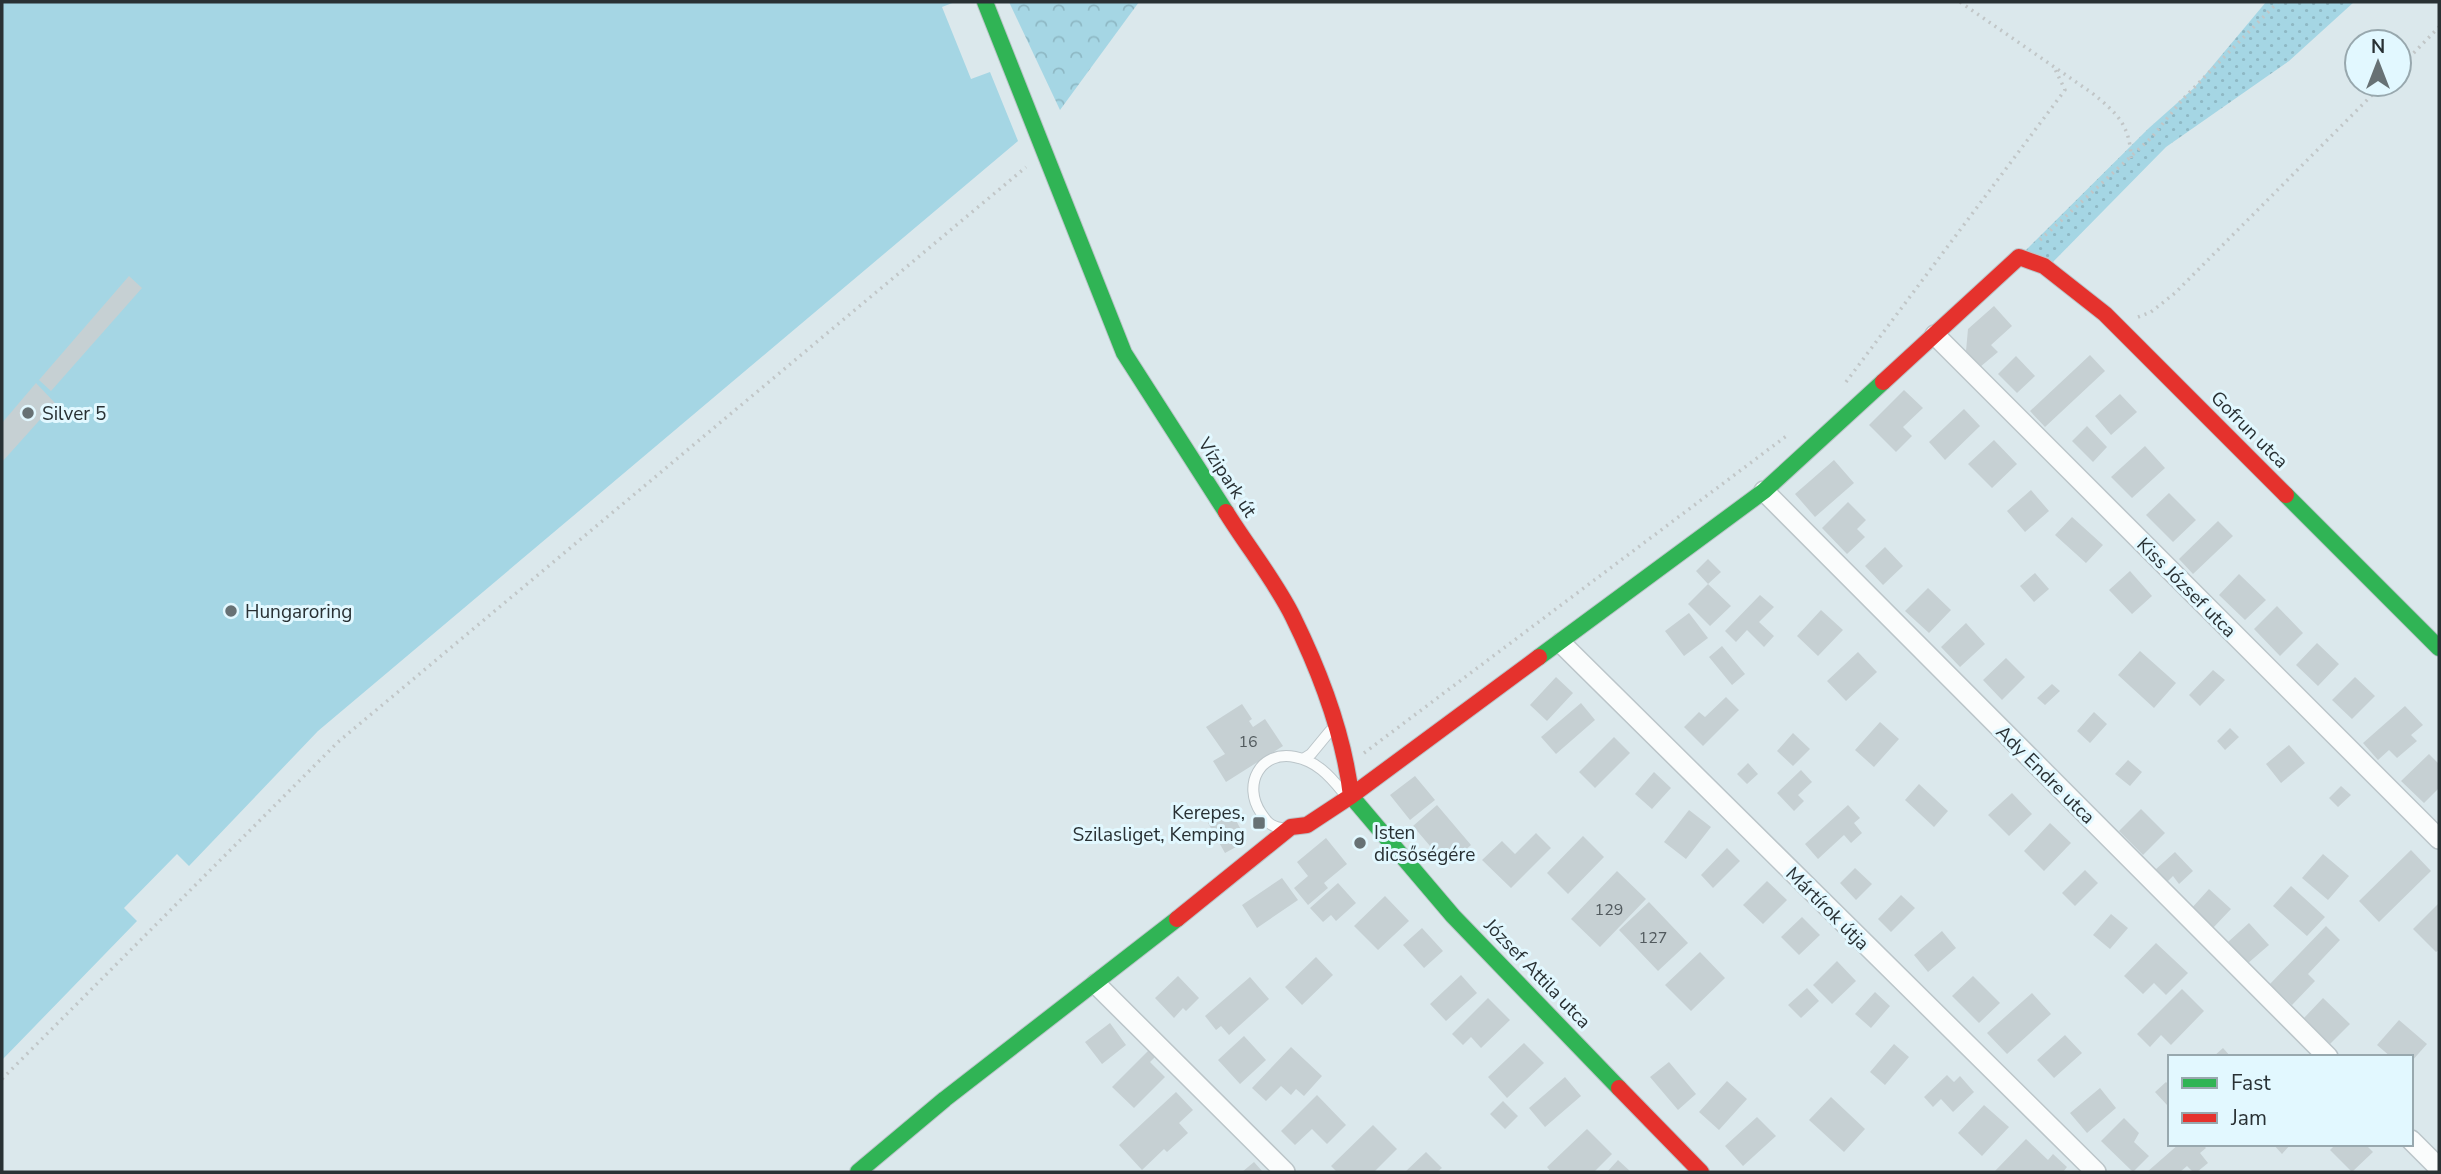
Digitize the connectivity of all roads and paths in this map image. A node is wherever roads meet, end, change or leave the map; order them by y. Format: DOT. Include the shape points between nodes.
graph roads {
  1 [pos="985,2"];
  2 [pos="1960,2"];
  3 [pos="2278,2"];
  4 [pos="2439,27"];
  5 [pos="2413,54"];
  6 [pos="2054,67"];
  7 [pos="2369,98"];
  8 [pos="1043,153"];
  9 [pos="2131,158"];
  10 [pos="2019,257"];
  11 [pos="2136,317"];
  12 [pos="1935,335"];
  13 [pos="1839,392"];
  14 [pos="1790,434"];
  15 [pos="1764,491"];
  16 [pos="1561,643"];
  17 [pos="2439,648"];
  18 [pos="1333,720"];
  19 [pos="1303,759"];
  20 [pos="1347,765"];
  21 [pos="1351,796"];
  22 [pos="1291,827"];
  23 [pos="2439,839"];
  24 [pos="1096,984"];
  25 [pos="2326,1055"];
  26 [pos="2,1079"];
  27 [pos="2413,1142"];
  28 [pos="2439,1168"];
  29 [pos="858,1172"];
  30 [pos="1285,1172"];
  31 [pos="1702,1172"];
  32 [pos="2096,1172"];
  1 -- 8 [label="street, Vízipark út"];
  2 -- 6 [label="path"];
  3 -- 9 [label="path"];
  4 -- 5 [label="path"];
  6 -- 9 [label="path" via="2124,123 2131,140"];
  6 -- 13 [label="path" via="2065,90"];
  7 -- 11 [label="path" via="2175,293 2151,312"];
  8 -- 18 [label="street, Vízipark út" via="1124,353 1292,615"];
  8 -- 26 [label="path" via="338,742"];
  9 -- 10 [label="path"];
  10 -- 12 [label="street"];
  10 -- 17 [label="street, Gofrun utca" via="2048,267 2105,314"];
  12 -- 15 [label="street"];
  12 -- 23 [label="street, Kiss József utca"];
  14 -- 20 [label="path"];
  15 -- 16 [label="street"];
  15 -- 25 [label="street, Ady Endre utca"];
  16 -- 21 [label="street"];
  16 -- 32 [label="street, Mártírok útja"];
  18 -- 19 [label="lane" via="1329,732"];
  18 -- 20 [label="street, Vízipark út"];
  19 -- 21 [label="lane" via="1327,772"];
  19 -- 22 [label="lane" via="1272,759 1252,784 1257,807 1269,824"];
  20 -- 21 [label="street, Vízipark út"];
  21 -- 22 [label="street" via="1307,825"];
  21 -- 31 [label="street, József Attila utca" via="1452,916"];
  22 -- 24 [label="street"];
  24 -- 29 [label="street" via="995,1058"];
  24 -- 30 [label="street"];
  27 -- 28 [label="street"];
}
